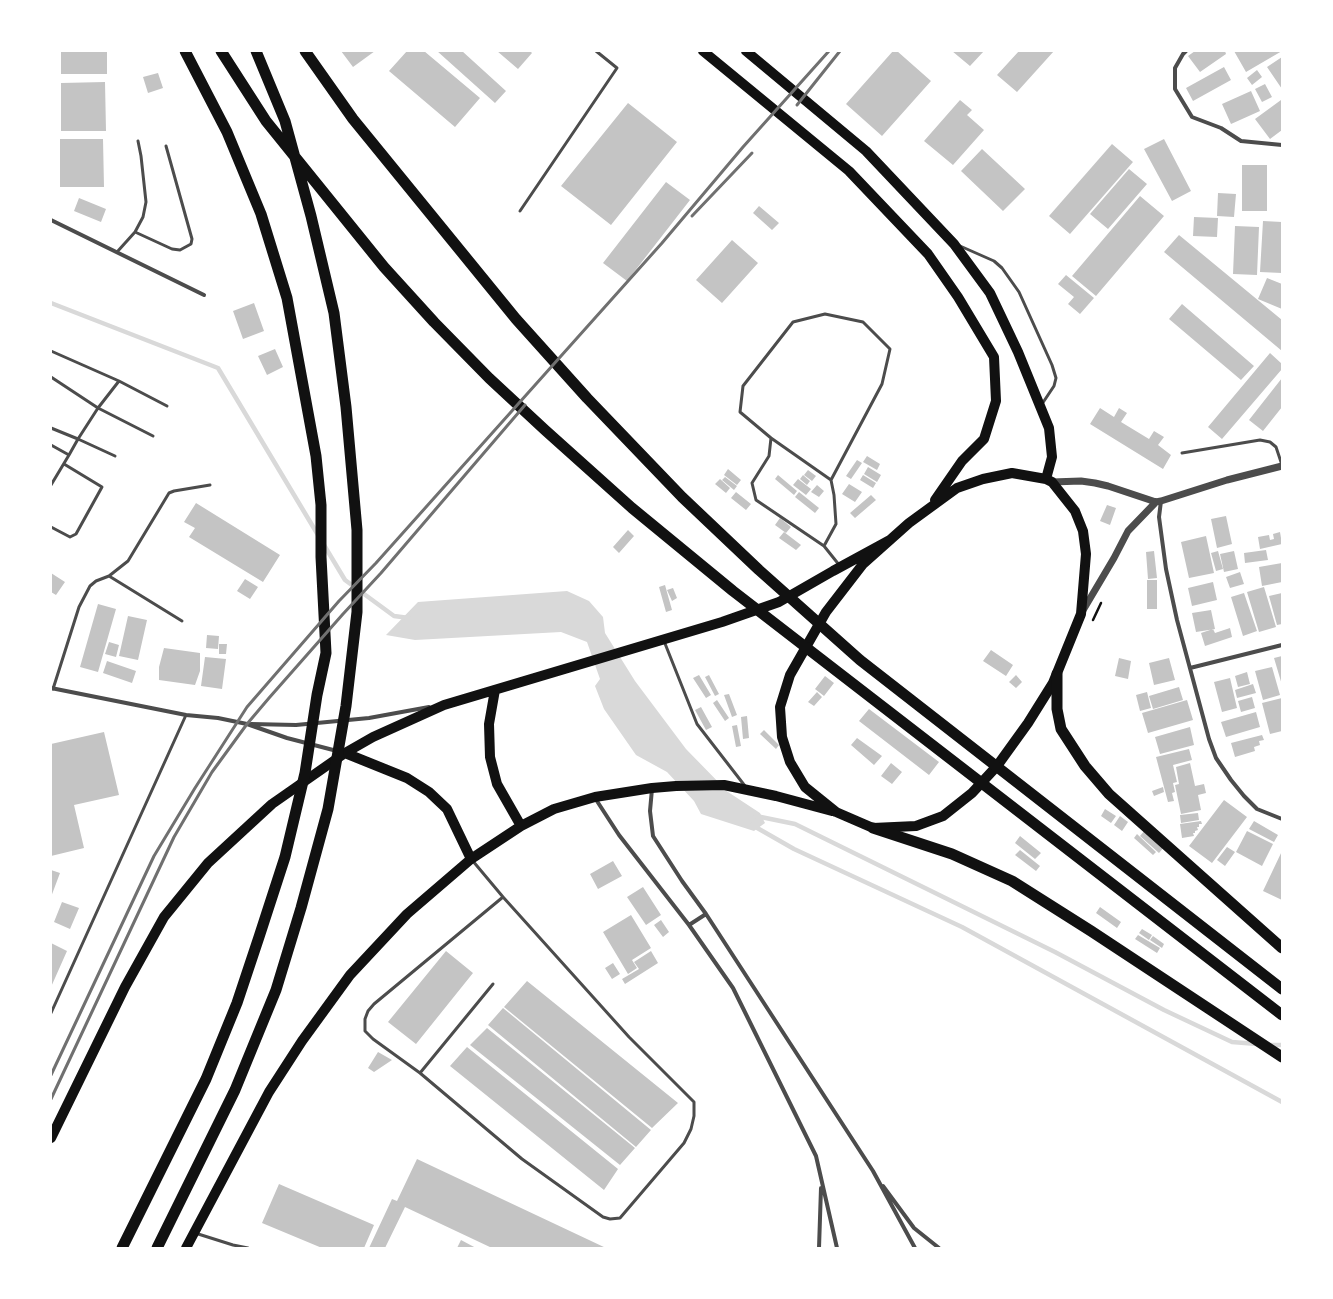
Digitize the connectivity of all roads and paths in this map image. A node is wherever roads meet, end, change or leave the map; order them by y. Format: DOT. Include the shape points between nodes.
graph roads {
  1 [pos="185,51"];
  2 [pos="221,51"];
  3 [pos="256,51"];
  4 [pos="305,51"];
  5 [pos="596,51"];
  6 [pos="703,51"];
  7 [pos="1186,51"];
  8 [pos="748,52"];
  9 [pos="138,141"];
  10 [pos="1282,145"];
  11 [pos="166,146"];
  12 [pos="520,211"];
  13 [pos="51,220"];
  14 [pos="136,232"];
  15 [pos="954,244"];
  16 [pos="117,252"];
  17 [pos="204,295"];
  18 [pos="51,351"];
  19 [pos="51,377"];
  20 [pos="119,381"];
  21 [pos="167,406"];
  22 [pos="1040,407"];
  23 [pos="98,408"];
  24 [pos="51,428"];
  25 [pos="153,436"];
  26 [pos="771,438"];
  27 [pos="78,439"];
  28 [pos="51,445"];
  29 [pos="1182,452"];
  30 [pos="69,455"];
  31 [pos="115,456"];
  32 [pos="64,464"];
  33 [pos="1282,466"];
  34 [pos="831,480"];
  35 [pos="1049,481"];
  36 [pos="51,485"];
  37 [pos="210,485"];
  38 [pos="1159,501"];
  39 [pos="931,506"];
  40 [pos="51,527"];
  41 [pos="890,540"];
  42 [pos="824,546"];
  43 [pos="841,567"];
  44 [pos="109,576"];
  45 [pos="1103,599"];
  46 [pos="1081,614"];
  47 [pos="1093,620"];
  48 [pos="182,621"];
  49 [pos="664,639"];
  50 [pos="1282,645"];
  51 [pos="1190,668"];
  52 [pos="1057,674"];
  53 [pos="52,688"];
  54 [pos="495,690"];
  55 [pos="444,705"];
  56 [pos="186,715"];
  57 [pos="247,724"];
  58 [pos="345,753"];
  59 [pos="652,788"];
  60 [pos="749,790"];
  61 [pos="595,797"];
  62 [pos="836,812"];
  63 [pos="1282,819"];
  64 [pos="520,826"];
  65 [pos="873,828"];
  66 [pos="471,859"];
  67 [pos="502,897"];
  68 [pos="706,914"];
  69 [pos="689,925"];
  70 [pos="1282,948"];
  71 [pos="493,984"];
  72 [pos="1282,989"];
  73 [pos="51,1013"];
  74 [pos="1282,1014"];
  75 [pos="1282,1057"];
  76 [pos="420,1072"];
  77 [pos="51,1138"];
  78 [pos="873,1171"];
  79 [pos="821,1181"];
  80 [pos="194,1232"];
  81 [pos="122,1248"];
  82 [pos="157,1248"];
  83 [pos="186,1248"];
  84 [pos="248,1248"];
  85 [pos="819,1248"];
  86 [pos="837,1248"];
  87 [pos="915,1248"];
  88 [pos="938,1248"];
  1 -- 81 [label="highway" via="228,132 261,214 287,298 316,456 321,504 326,653 305,773 285,857 237,1003 206,1079"];
  2 -- 74 [label="highway" via="266,121 384,267 434,322 545,430 632,508 733,591"];
  3 -- 82 [label="highway" via="285,122 334,313 346,407 357,530 357,612 346,706 328,809 276,990 235,1090"];
  4 -- 72 [label="highway" via="353,119 516,319 682,497 860,660"];
  5 -- 12 [label="lane" via="616,68"];
  6 -- 39 [label="main road" via="850,171 928,254 958,297 994,357 996,400 984,439 962,461"];
  7 -- 10 [label="street" via="1175,68 1175,89 1192,117 1221,128 1241,141"];
  8 -- 15 [label="main road" via="866,151"];
  9 -- 14 [label="lane" via="146,202"];
  11 -- 14 [label="lane" via="192,239 191,244 180,250 172,249"];
  13 -- 16 [label="street"];
  14 -- 16 [label="lane"];
  15 -- 22 [label="main road" via="990,293"];
  15 -- 22 [label="lane" via="994,262 1002,268 1019,292 1056,378 1054,386"];
  16 -- 17 [label="street"];
  18 -- 20 [label="lane"];
  19 -- 23 [label="lane"];
  20 -- 21 [label="lane"];
  20 -- 23 [label="lane"];
  22 -- 35 [label="main road" via="1049,428 1052,458"];
  23 -- 25 [label="lane"];
  23 -- 27 [label="lane"];
  24 -- 27 [label="lane"];
  26 -- 34 [label="lane"];
  26 -- 34 [label="lane" via="740,412 743,386 793,322 825,314 863,322 890,349 882,384"];
  26 -- 42 [label="lane" via="769,456 752,483 756,500"];
  27 -- 30 [label="lane"];
  27 -- 31 [label="lane"];
  28 -- 30 [label="lane"];
  29 -- 33 [label="lane" via="1260,440 1270,442 1276,447"];
  30 -- 32 [label="lane"];
  32 -- 36 [label="lane"];
  32 -- 40 [label="lane" via="102,487 76,534 70,537"];
  33 -- 38 [label="street"];
  34 -- 42 [label="lane" via="836,524"];
  35 -- 38 [label="street" via="1094,483"];
  35 -- 39 [label="main road" via="1012,473 983,478 957,488"];
  35 -- 46 [label="main road" via="1075,511 1083,531 1086,554"];
  37 -- 44 [label="lane" via="169,493 128,561"];
  38 -- 46 [label="street" via="1128,531"];
  38 -- 51 [label="street" via="1166,569"];
  39 -- 41 [label="main road"];
  41 -- 43 [label="main road"];
  41 -- 62 [label="main road" via="863,564 826,612 790,675 780,707 782,737 790,762 805,787"];
  42 -- 43 [label="lane"];
  43 -- 49 [label="main road" via="780,602"];
  44 -- 48 [label="lane"];
  44 -- 53 [label="lane" via="90,586 79,607"];
  45 -- 47 [label="path"];
  46 -- 52 [label="main road"];
  49 -- 54 [label="main road"];
  49 -- 60 [label="lane" via="697,724"];
  50 -- 51 [label="street"];
  51 -- 63 [label="street" via="1216,758 1231,780 1257,809"];
  52 -- 65 [label="main road" via="1028,723 997,766 972,793 943,816 916,826"];
  52 -- 70 [label="highway" via="1057,709 1061,729 1085,766 1109,794"];
  53 -- 56 [label="street"];
  54 -- 55 [label="main road"];
  54 -- 64 [label="main road" via="489,724 490,757 497,784"];
  55 -- 57 [label="street" via="369,718 311,724"];
  55 -- 58 [label="main road" via="373,737"];
  56 -- 57 [label="street"];
  56 -- 73 [label="lane"];
  57 -- 58 [label="street" via="287,738"];
  58 -- 66 [label="main road" via="408,778 429,792 447,809"];
  58 -- 77 [label="main road" via="272,804 208,864 164,917 125,987"];
  59 -- 60 [label="main road" via="724,785"];
  59 -- 61 [label="main road"];
  59 -- 68 [label="street" via="650,811 653,836"];
  60 -- 62 [label="main road"];
  61 -- 64 [label="main road" via="554,809"];
  61 -- 69 [label="street" via="619,835"];
  62 -- 65 [label="main road"];
  64 -- 66 [label="main road"];
  65 -- 75 [label="highway" via="952,854 1012,882"];
  66 -- 67 [label="lane"];
  66 -- 80 [label="main road" via="408,914 350,975 269,1092"];
  67 -- 76 [label="lane" via="368,1011 365,1031"];
  67 -- 76 [label="lane" via="629,1037 694,1102 694,1116 688,1136 620,1218 606,1218 522,1159"];
  68 -- 69 [label="street"];
  68 -- 78 [label="street"];
  69 -- 79 [label="street" via="733,988 816,1156"];
  71 -- 76 [label="lane"];
  78 -- 87 [label="street"];
  78 -- 88 [label="street" via="914,1228"];
  79 -- 85 [label="street"];
  79 -- 86 [label="street"];
  80 -- 83 [label="main road"];
  80 -- 84 [label="lane"];
}
